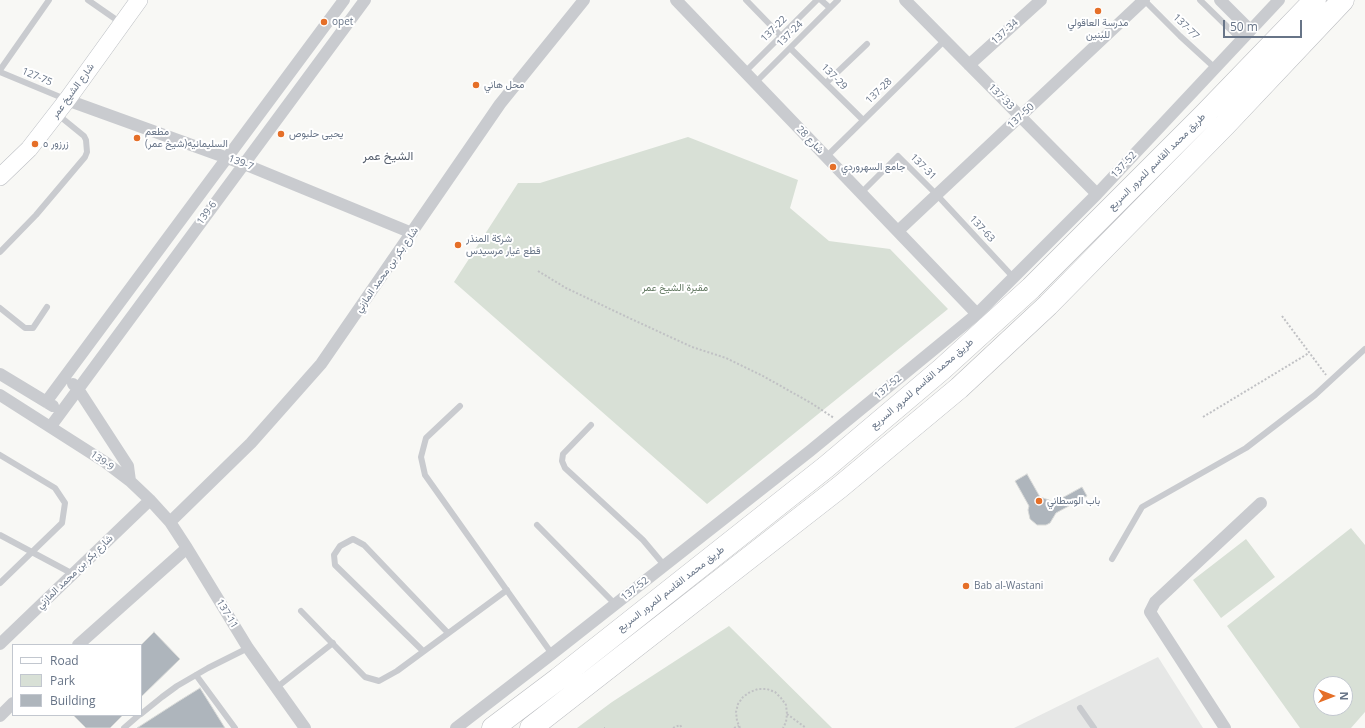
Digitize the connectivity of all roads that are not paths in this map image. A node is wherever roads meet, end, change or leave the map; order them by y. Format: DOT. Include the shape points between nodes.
graph roads {
  1 [pos="49,0"];
  2 [pos="88,0"];
  3 [pos="139,0"];
  4 [pos="344,0"];
  5 [pos="584,0"];
  6 [pos="746,0"];
  7 [pos="817,0"];
  8 [pos="821,0"];
  9 [pos="838,0"];
  10 [pos="905,0"];
  11 [pos="1041,0"];
  12 [pos="1144,0"];
  13 [pos="1200,0"];
  14 [pos="1220,0"];
  15 [pos="1278,0"];
  16 [pos="1315,0"];
  17 [pos="1343,0"];
  18 [pos="362,1"];
  19 [pos="679,1"];
  20 [pos="830,8"];
  21 [pos="122,24"];
  22 [pos="1250,30"];
  23 [pos="781,36"];
  24 [pos="945,40"];
  25 [pos="1241,40"];
  26 [pos="867,44"];
  27 [pos="790,48"];
  28 [pos="969,65"];
  29 [pos="1215,68"];
  30 [pos="0,71"];
  31 [pos="746,72"];
  32 [pos="755,83"];
  33 [pos="826,83"];
  34 [pos="67,100"];
  35 [pos="56,114"];
  36 [pos="1020,116"];
  37 [pos="863,120"];
  38 [pos="826,156"];
  39 [pos="228,158"];
  40 [pos="244,164"];
  41 [pos="0,177"];
  42 [pos="861,193"];
  43 [pos="1096,194"];
  44 [pos="937,195"];
  45 [pos="898,231"];
  46 [pos="412,233"];
  47 [pos="0,252"];
  48 [pos="1013,277"];
  49 [pos="47,307"];
  50 [pos="0,308"];
  51 [pos="977,314"];
  52 [pos="1365,349"];
  53 [pos="0,374"];
  54 [pos="66,376"];
  55 [pos="78,388"];
  56 [pos="0,395"];
  57 [pos="46,402"];
  58 [pos="460,406"];
  59 [pos="61,411"];
  60 [pos="591,425"];
  61 [pos="51,426"];
  62 [pos="0,455"];
  63 [pos="130,481"];
  64 [pos="150,500"];
  65 [pos="1261,503"];
  66 [pos="170,522"];
  67 [pos="537,525"];
  68 [pos="0,535"];
  69 [pos="187,548"];
  70 [pos="32,552"];
  71 [pos="1112,559"];
  72 [pos="664,565"];
  73 [pos="73,574"];
  74 [pos="0,583"];
  75 [pos="507,590"];
  76 [pos="615,604"];
  77 [pos="301,611"];
  78 [pos="448,633"];
  79 [pos="0,644"];
  80 [pos="79,644"];
  81 [pos="333,644"];
  82 [pos="248,648"];
  83 [pos="423,651"];
  84 [pos="552,654"];
  85 [pos="196,675"];
  86 [pos="276,688"];
  87 [pos="1080,708"];
  88 [pos="142,712"];
  89 [pos="138,716"];
  90 [pos="124,728"];
  91 [pos="235,728"];
  92 [pos="305,728"];
  93 [pos="456,728"];
  94 [pos="493,728"];
  95 [pos="531,728"];
  96 [pos="1094,728"];
  97 [pos="1225,728"];
  1 -- 30 [label="lane"];
  2 -- 21 [label="lane"];
  3 -- 21 [label="street, شارع الشيخ عمر"];
  4 -- 39 [label="street, 139-6"];
  5 -- 46 [label="street, شارع بكر بن محمد المازني" via="500,104"];
  6 -- 23 [label="lane"];
  7 -- 23 [label="lane, 137-22"];
  8 -- 20 [label="lane"];
  9 -- 20 [label="lane, 137-24"];
  10 -- 24 [label="street, 137-33"];
  11 -- 28 [label="street, 137-34"];
  12 -- 29 [label="lane, 137-77"];
  12 -- 36 [label="street, 137-50"];
  13 -- 25 [label="lane"];
  14 -- 22 [label="street"];
  15 -- 22 [label="street, 137-52"];
  16 -- 94 [label="highway, طريق محمد القاسم للمرور السريع" via="1199,121 1031,288 942,369 826,467"];
  17 -- 95 [label="highway" via="1225,125 1048,305 959,388 840,486"];
  18 -- 40 [label="street, 139-6"];
  19 -- 31 [label="street, شارع 28"];
  20 -- 27 [label="lane, 137-24"];
  21 -- 34 [label="street, شارع الشيخ عمر"];
  22 -- 25 [label="street, 137-52"];
  23 -- 31 [label="lane, 137-22"];
  24 -- 28 [label="street, 137-33"];
  24 -- 37 [label="lane, 137-28"];
  25 -- 29 [label="street, 137-52"];
  26 -- 33 [label="lane"];
  27 -- 32 [label="lane, 137-24"];
  27 -- 33 [label="lane, 137-29"];
  28 -- 36 [label="street, 137-33"];
  29 -- 43 [label="street, 137-52"];
  30 -- 34 [label="lane, 127-75"];
  31 -- 32 [label="street, شارع 28"];
  32 -- 38 [label="street, شارع 28"];
  33 -- 37 [label="lane, 137-29"];
  34 -- 35 [label="street, شارع الشيخ عمر"];
  34 -- 39 [label="street, 139-7"];
  35 -- 41 [label="street, شارع الشيخ عمر" via="29,149"];
  35 -- 47 [label="lane" via="84,136 87,152 85,157 36,215"];
  36 -- 43 [label="street, 137-33"];
  36 -- 44 [label="street, 137-50"];
  37 -- 38 [label="lane, 137-28"];
  38 -- 42 [label="street, شارع 28"];
  39 -- 40 [label="street, 139-7"];
  39 -- 54 [label="street, 139-6"];
  40 -- 46 [label="street, 139-7"];
  40 -- 55 [label="street, 139-6"];
  42 -- 44 [label="lane, 137-31" via="898,156"];
  42 -- 45 [label="street, شارع 28"];
  43 -- 48 [label="street, 137-52"];
  44 -- 45 [label="street, 137-50"];
  44 -- 48 [label="lane, 137-63"];
  45 -- 51 [label="street, شارع 28"];
  46 -- 66 [label="street, شارع بكر بن محمد المازني" via="321,364 251,443"];
  48 -- 51 [label="street, 137-52"];
  49 -- 50 [label="lane" via="33,328 25,328"];
  51 -- 72 [label="street, 137-52"];
  52 -- 71 [label="lane" via="1315,395 1246,448 1142,507"];
  53 -- 57 [label="street"];
  54 -- 55 [label="street"];
  54 -- 57 [label="street, 139-6"];
  55 -- 59 [label="street, 139-6"];
  55 -- 63 [label="street" via="128,466"];
  56 -- 61 [label="street, 139-9"];
  57 -- 59 [label="street"];
  58 -- 75 [label="lane" via="426,438 421,457 425,475"];
  59 -- 61 [label="street, 139-6"];
  60 -- 72 [label="lane" via="562,454 565,468 643,540"];
  61 -- 63 [label="street, 139-9"];
  62 -- 70 [label="lane" via="55,488 65,503 62,522"];
  63 -- 64 [label="street, 139-9"];
  64 -- 66 [label="street, 137-11"];
  64 -- 73 [label="street, شارع بكر بن محمد المازني"];
  65 -- 97 [label="street" via="1155,602 1150,612"];
  66 -- 69 [label="street, 137-11"];
  67 -- 76 [label="lane"];
  68 -- 70 [label="lane"];
  69 -- 80 [label="street"];
  69 -- 82 [label="street, 137-11"];
  70 -- 73 [label="lane"];
  70 -- 74 [label="lane"];
  72 -- 76 [label="street, 137-52"];
  73 -- 79 [label="street, شارع بكر بن محمد المازني"];
  75 -- 78 [label="lane"];
  75 -- 84 [label="lane"];
  76 -- 84 [label="street, 137-52"];
  77 -- 81 [label="lane"];
  78 -- 83 [label="lane"];
  78 -- 83 [label="lane" via="364,545 353,539 340,546 334,555 335,565"];
  81 -- 83 [label="lane" via="365,677 379,681"];
  81 -- 86 [label="lane"];
  82 -- 85 [label="lane"];
  82 -- 86 [label="street, 137-11"];
  84 -- 93 [label="street, 137-52"];
  85 -- 88 [label="lane"];
  85 -- 91 [label="lane"];
  86 -- 92 [label="street, 137-11"];
  87 -- 96 [label="lane"];
  89 -- 90 [label="lane"];
}
